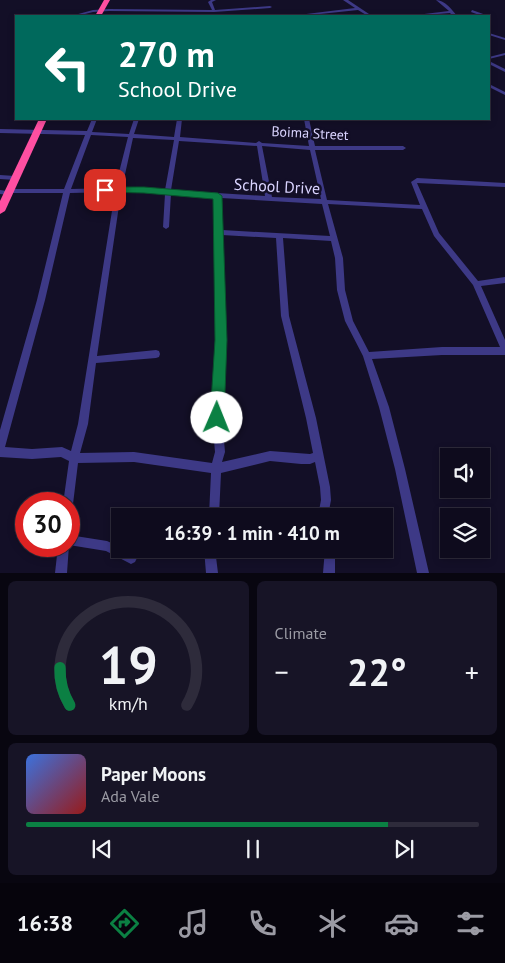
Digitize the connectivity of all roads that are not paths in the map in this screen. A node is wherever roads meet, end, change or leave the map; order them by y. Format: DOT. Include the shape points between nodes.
graph roads {
  1 [pos="107,0"];
  2 [pos="214,0"];
  3 [pos="345,0"];
  4 [pos="438,0"];
  5 [pos="270,7"];
  6 [pos="360,9"];
  7 [pos="472,11"];
  8 [pos="451,12"];
  9 [pos="218,13"];
  10 [pos="99,14"];
  11 [pos="196,14"];
  12 [pos="86,15"];
  13 [pos="302,15"];
  14 [pos="369,15"];
  15 [pos="425,15"];
  16 [pos="454,15"];
  17 [pos="482,15"];
  18 [pos="490,34"];
  19 [pos="505,39"];
  20 [pos="505,54"];
  21 [pos="490,59"];
  22 [pos="490,60"];
  23 [pos="505,71"];
  24 [pos="490,86"];
  25 [pos="505,94"];
  26 [pos="43,120"];
  27 [pos="94,120"];
  28 [pos="137,120"];
  29 [pos="180,120"];
  30 [pos="307,120"];
  31 [pos="0,131"];
  32 [pos="88,133"];
  33 [pos="36,134"];
  34 [pos="131,136"];
  35 [pos="176,140"];
  36 [pos="259,144"];
  37 [pos="312,148"];
  38 [pos="403,148"];
  39 [pos="0,177"];
  40 [pos="15,178"];
  41 [pos="505,186"];
  42 [pos="67,190"];
  43 [pos="118,190"];
  44 [pos="6,192"];
  45 [pos="168,192"];
  46 [pos="218,196"];
  47 [pos="269,199"];
  48 [pos="324,203"];
  49 [pos="424,207"];
  50 [pos="0,211"];
  51 [pos="166,228"];
  52 [pos="219,232"];
  53 [pos="279,236"];
  54 [pos="334,239"];
  55 [pos="505,280"];
  56 [pos="476,284"];
  57 [pos="505,350"];
  58 [pos="156,354"];
  59 [pos="368,356"];
  60 [pos="92,360"];
  61 [pos="0,447"];
  62 [pos="0,452"];
  63 [pos="317,456"];
  64 [pos="74,458"];
  65 [pos="216,469"];
  66 [pos="70,492"];
  67 [pos="214,508"];
  68 [pos="324,508"];
  69 [pos="80,542"];
  70 [pos="111,548"];
  71 [pos="63,557"];
  72 [pos="211,558"];
  73 [pos="330,558"];
  74 [pos="61,573"];
  75 [pos="212,573"];
  76 [pos="329,573"];
  77 [pos="423,573"];
  1 -- 10 [label="highway"];
  2 -- 9 [label="street" via="210,2"];
  3 -- 6 [label="street"];
  4 -- 8 [label="street"];
  5 -- 9 [label="street"];
  6 -- 13 [label="street"];
  6 -- 14 [label="street"];
  7 -- 17 [label="street"];
  8 -- 15 [label="street"];
  8 -- 16 [label="street"];
  9 -- 11 [label="street"];
  10 -- 11 [label="street"];
  10 -- 12 [label="street"];
  18 -- 19 [label="street"];
  20 -- 21 [label="street"];
  22 -- 23 [label="street"];
  24 -- 25 [label="street"];
  26 -- 33 [label="highway"];
  27 -- 32 [label="street"];
  28 -- 34 [label="street"];
  29 -- 35 [label="street"];
  30 -- 37 [label="street"];
  31 -- 33 [label="street, Boima Street"];
  32 -- 33 [label="street, Boima Street"];
  32 -- 34 [label="street, Boima Street"];
  32 -- 42 [label="street"];
  33 -- 40 [label="highway"];
  34 -- 35 [label="street, Boima Street"];
  34 -- 43 [label="street"];
  35 -- 36 [label="street, Boima Street"];
  35 -- 45 [label="street"];
  36 -- 37 [label="street, Boima Street"];
  36 -- 47 [label="street"];
  37 -- 38 [label="street, Boima Street"];
  37 -- 48 [label="street"];
  39 -- 40 [label="street"];
  40 -- 44 [label="highway"];
  41 -- 49 [label="street" via="417,180 414,185"];
  42 -- 43 [label="street, School Drive"];
  42 -- 44 [label="street, School Drive"];
  42 -- 61 [label="street" via="41,300"];
  43 -- 45 [label="street, School Drive"];
  43 -- 60 [label="street"];
  44 -- 50 [label="highway"];
  45 -- 46 [label="street, School Drive"];
  45 -- 51 [label="street"];
  46 -- 47 [label="street, School Drive"];
  46 -- 52 [label="street"];
  47 -- 48 [label="street, School Drive"];
  48 -- 49 [label="street, School Drive"];
  48 -- 54 [label="street"];
  49 -- 56 [label="street" via="441,243"];
  52 -- 53 [label="street"];
  52 -- 65 [label="street" via="221,340 217,418 220,452"];
  53 -- 54 [label="street"];
  53 -- 63 [label="street" via="285,316 311,418"];
  54 -- 59 [label="street" via="349,321"];
  55 -- 56 [label="street"];
  56 -- 57 [label="street"];
  57 -- 59 [label="street"];
  58 -- 60 [label="street"];
  59 -- 77 [label="street" via="400,469"];
  60 -- 64 [label="street" via="84,424"];
  62 -- 64 [label="street" via="62,452"];
  63 -- 65 [label="street" via="301,459 270,456"];
  63 -- 68 [label="street" via="325,487"];
  64 -- 65 [label="street" via="134,457"];
  64 -- 66 [label="street"];
  65 -- 67 [label="street"];
  69 -- 70 [label="street"];
  71 -- 74 [label="street"];
  72 -- 75 [label="street"];
  73 -- 76 [label="street"];
}
